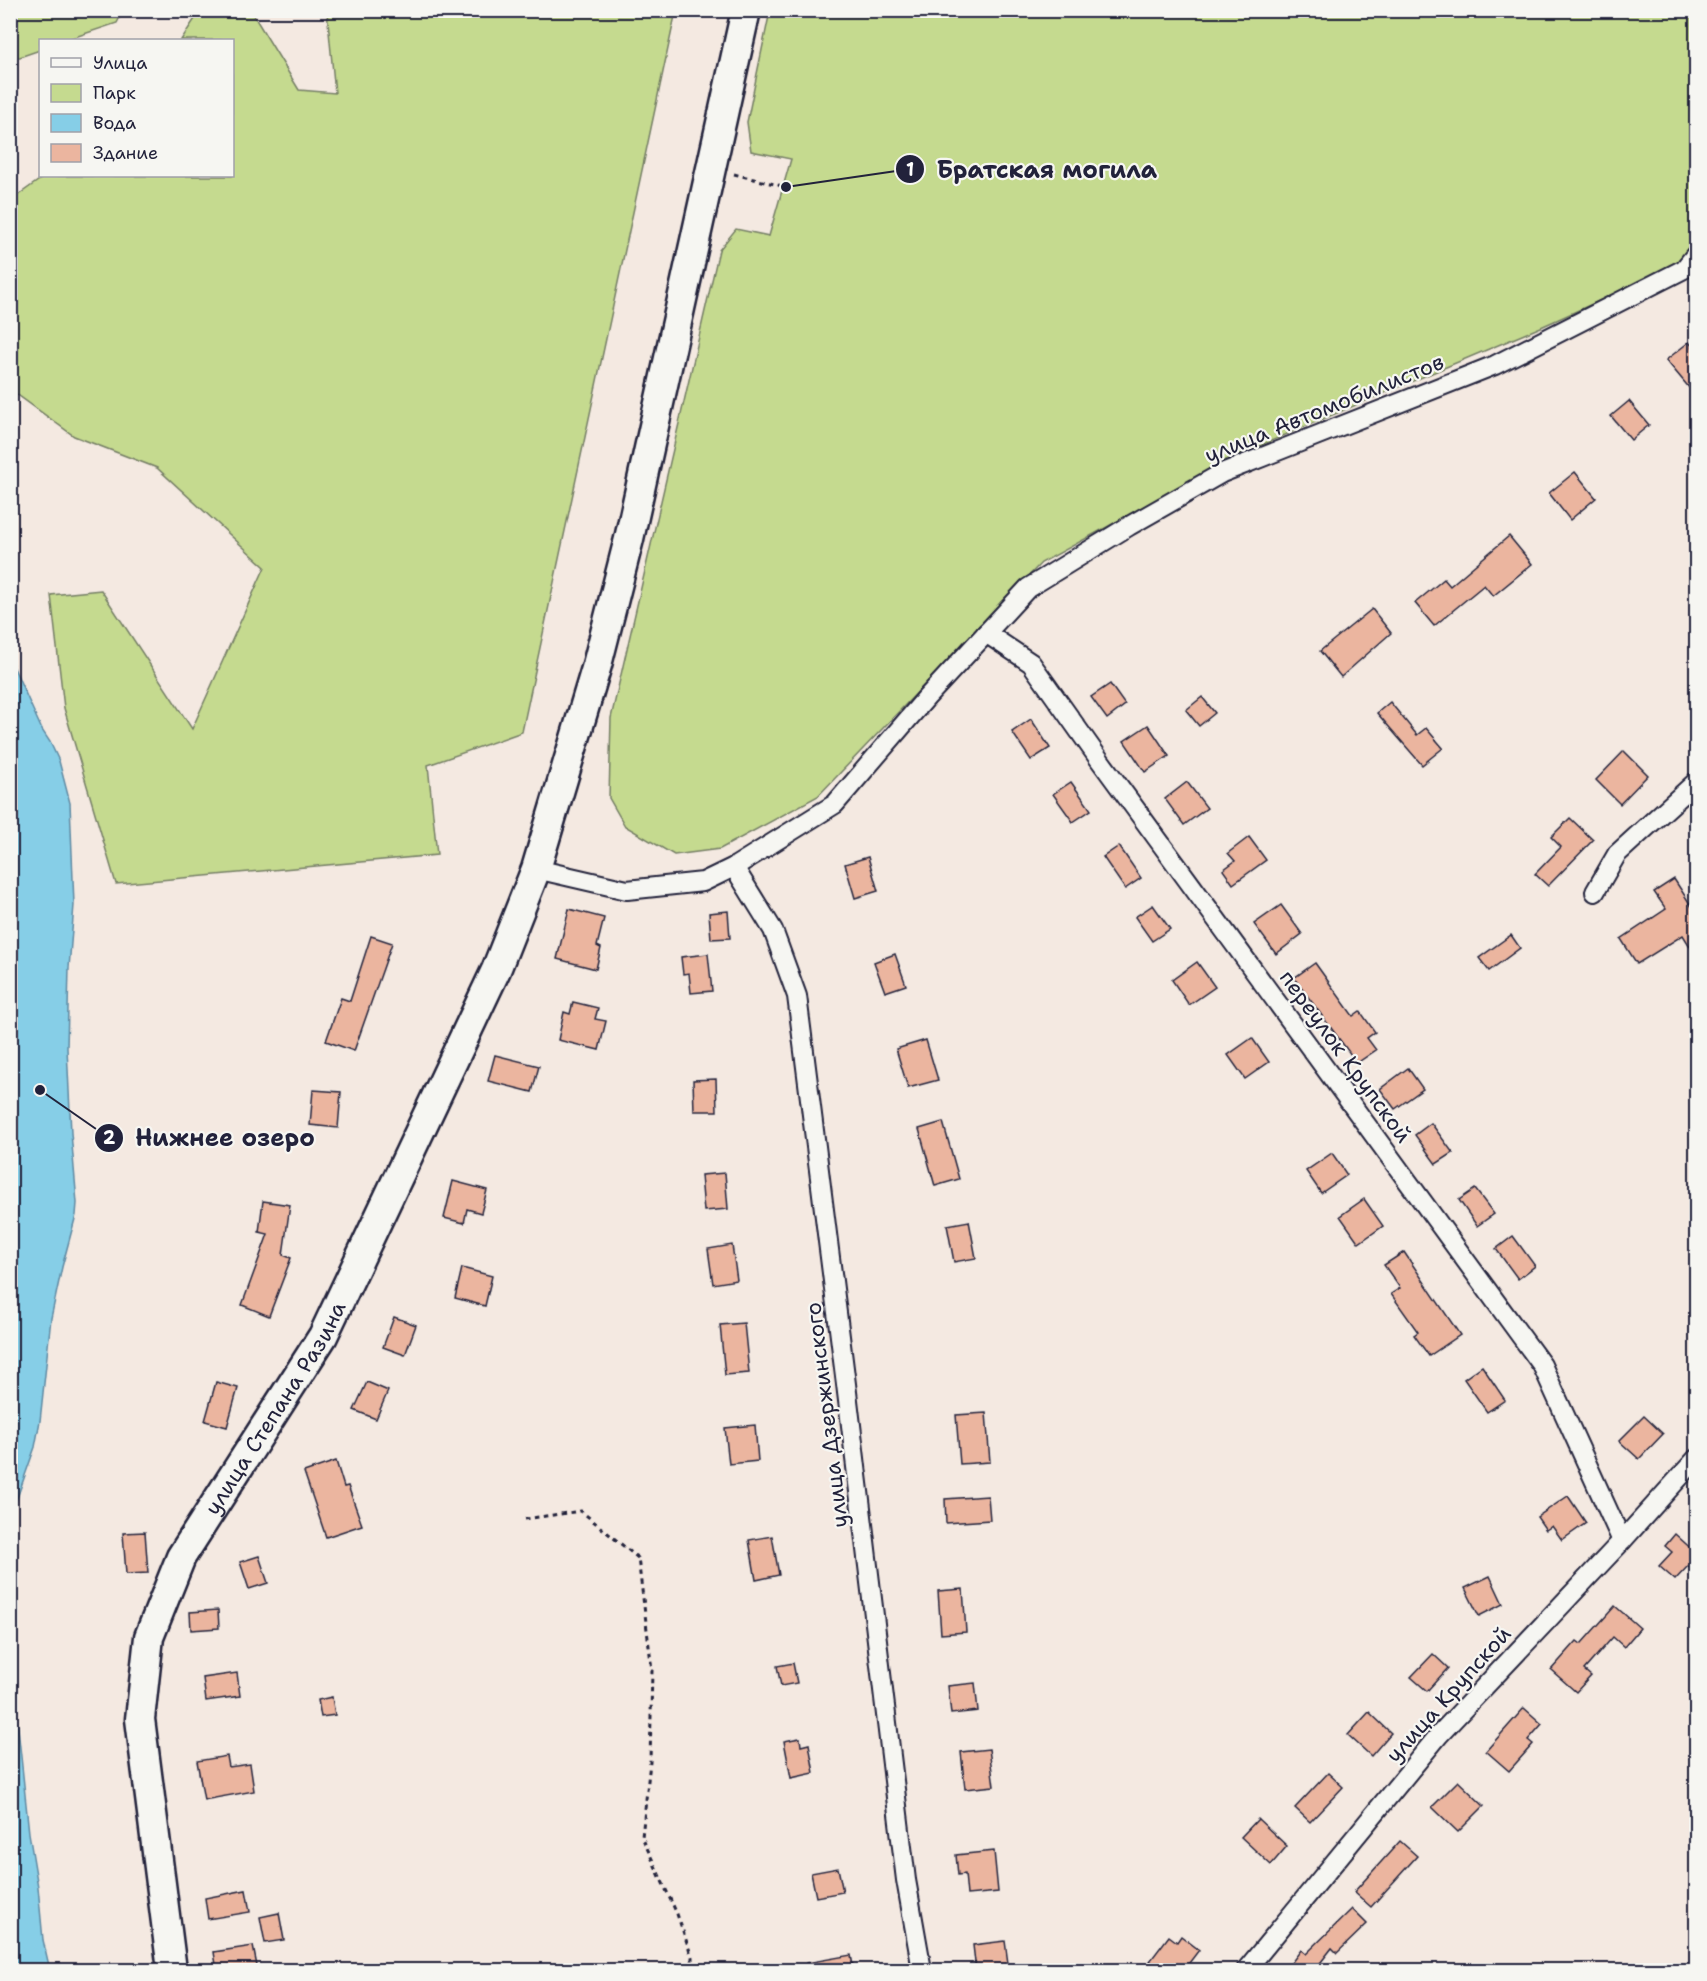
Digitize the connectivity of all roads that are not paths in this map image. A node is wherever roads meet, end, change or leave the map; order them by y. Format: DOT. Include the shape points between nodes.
graph roads {
  1 [pos="746,10"];
  2 [pos="1696,254"];
  3 [pos="986,633"];
  4 [pos="1696,782"];
  5 [pos="734,867"];
  6 [pos="536,869"];
  7 [pos="1595,892"];
  8 [pos="1696,1459"];
  9 [pos="1622,1541"];
  10 [pos="171,1971"];
  11 [pos="922,1971"];
  12 [pos="1246,1971"];
  1 -- 6 [label="main road, улица Степана Разина" via="629,539 597,665"];
  2 -- 3 [label="street, улица Автомобилистов" via="1684,269 1495,365 1222,473 1028,588"];
  3 -- 5 [label="street, улица Автомобилистов" via="835,804"];
  3 -- 9 [label="street, переулок Крупской" via="1031,663 1542,1365"];
  4 -- 7 [label="street" via="1617,854"];
  5 -- 6 [label="street, улица Автомобилистов" via="703,882 627,890"];
  5 -- 11 [label="street, улица Дзержинского" via="773,930 797,996 906,1880"];
  6 -- 10 [label="main road, улица Степана Разина" via="496,970 323,1336 181,1557 150,1637 140,1719"];
  8 -- 9 [label="street, улица Крупской"];
  9 -- 12 [label="street, улица Крупской" via="1439,1735"];
}
